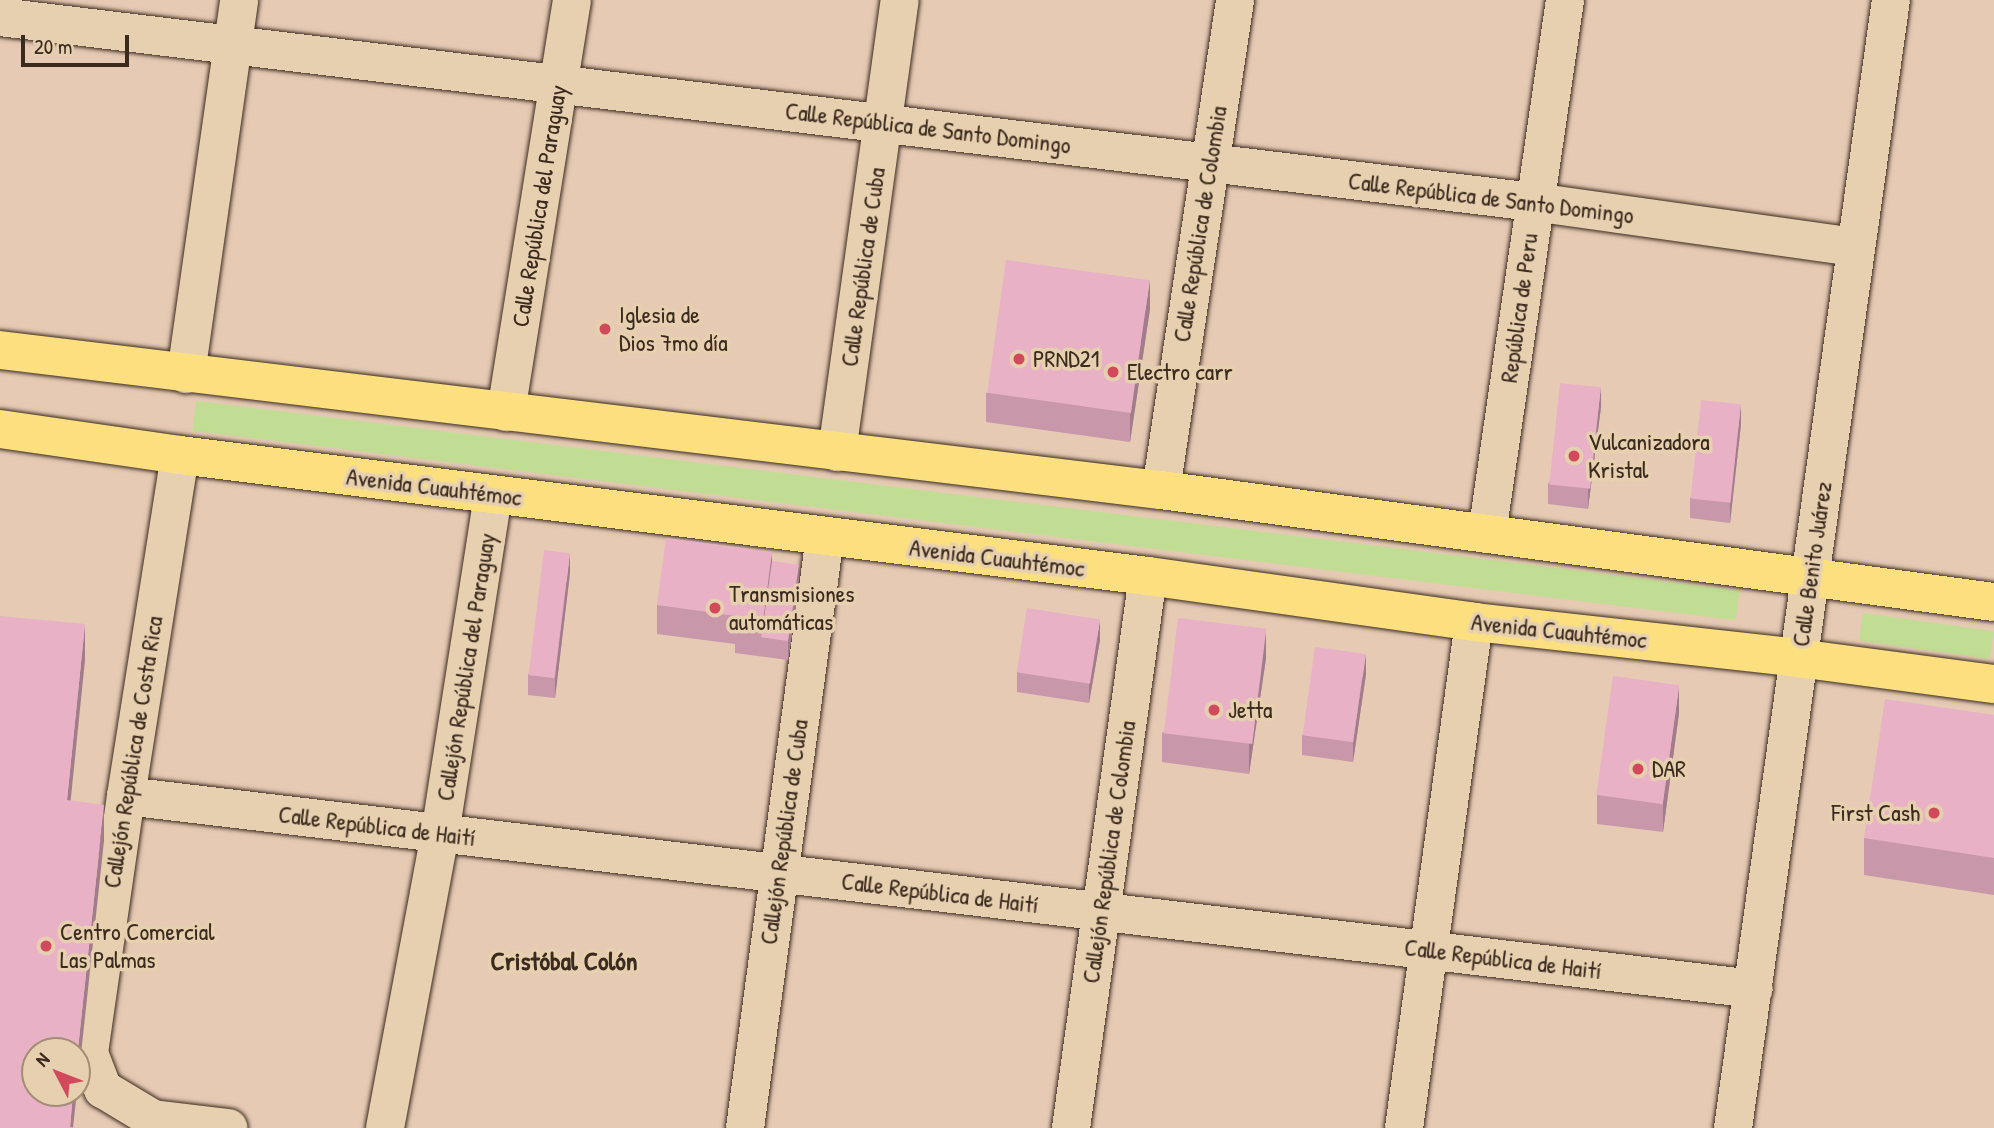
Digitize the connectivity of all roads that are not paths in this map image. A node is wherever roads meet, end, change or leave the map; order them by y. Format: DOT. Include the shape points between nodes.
graph roads {
  1 [pos="239,0"];
  2 [pos="572,0"];
  3 [pos="900,0"];
  4 [pos="1235,0"];
  5 [pos="1565,0"];
  6 [pos="1891,0"];
  7 [pos="0,17"];
  8 [pos="233,43"];
  9 [pos="559,82"];
  10 [pos="884,122"];
  11 [pos="1209,163"];
  12 [pos="1534,202"];
  13 [pos="1856,247"];
  14 [pos="0,350"];
  15 [pos="186,374"];
  16 [pos="506,412"];
  17 [pos="0,429"];
  18 [pos="837,452"];
  19 [pos="180,455"];
  20 [pos="1161,490"];
  21 [pos="493,495"];
  22 [pos="1487,534"];
  23 [pos="825,536"];
  24 [pos="1149,576"];
  25 [pos="1812,576"];
  26 [pos="1994,601"];
  27 [pos="1474,622"];
  28 [pos="1798,657"];
  29 [pos="1994,684"];
  30 [pos="125,796"];
  31 [pos="440,834"];
  32 [pos="777,874"];
  33 [pos="1099,912"];
  34 [pos="1427,951"];
  35 [pos="1754,989"];
  36 [pos="228,1128"];
  37 [pos="386,1128"];
  38 [pos="745,1128"];
  39 [pos="1071,1128"];
  40 [pos="1404,1128"];
  41 [pos="1733,1128"];
  1 -- 8 [label="street"];
  2 -- 9 [label="street, Calle República del Paraguay"];
  3 -- 10 [label="street, Calle República de Cuba"];
  4 -- 11 [label="street, Calle República de Colombia"];
  5 -- 12 [label="street, República de Peru"];
  6 -- 13 [label="street, Calle Benito Juárez"];
  7 -- 8 [label="street, Calle República de Santo Domingo"];
  8 -- 9 [label="street, Calle República de Santo Domingo"];
  8 -- 15 [label="street"];
  9 -- 10 [label="street, Calle República de Santo Domingo"];
  9 -- 16 [label="street, Calle República del Paraguay"];
  10 -- 11 [label="street, Calle República de Santo Domingo"];
  10 -- 18 [label="street, Calle República de Cuba"];
  11 -- 12 [label="street, Calle República de Santo Domingo"];
  11 -- 20 [label="street, Calle República de Colombia"];
  12 -- 13 [label="street, Calle República de Santo Domingo"];
  12 -- 22 [label="street, República de Peru"];
  13 -- 25 [label="street, Calle Benito Juárez"];
  14 -- 15 [label="main road"];
  15 -- 16 [label="main road"];
  16 -- 18 [label="main road"];
  17 -- 19 [label="main road, Avenida Cuauhtémoc"];
  18 -- 20 [label="main road"];
  19 -- 21 [label="main road, Avenida Cuauhtémoc"];
  19 -- 30 [label="street, Callejón República de Costa Rica"];
  20 -- 22 [label="main road"];
  21 -- 23 [label="main road, Avenida Cuauhtémoc"];
  21 -- 31 [label="street, Callejón República del Paraguay"];
  22 -- 25 [label="main road"];
  23 -- 24 [label="main road, Avenida Cuauhtémoc"];
  23 -- 32 [label="street, Callejón República de Cuba"];
  24 -- 27 [label="main road, Avenida Cuauhtémoc"];
  24 -- 33 [label="street, Callejón República de Colombia"];
  25 -- 26 [label="main road"];
  25 -- 28 [label="street, Calle Benito Juárez"];
  27 -- 28 [label="main road, Avenida Cuauhtémoc"];
  27 -- 34 [label="street"];
  28 -- 29 [label="main road, Avenida Cuauhtémoc"];
  28 -- 35 [label="street, Calle Benito Juárez"];
  30 -- 31 [label="street, Calle República de Haití"];
  30 -- 36 [label="street, Callejón República de Costa Rica" via="89,1053 103,1089 153,1119"];
  31 -- 32 [label="street, Calle República de Haití"];
  31 -- 37 [label="street, Callejón República del Paraguay"];
  32 -- 33 [label="street, Calle República de Haití"];
  32 -- 38 [label="street, Callejón República de Cuba"];
  33 -- 34 [label="street, Calle República de Haití"];
  33 -- 39 [label="street, Callejón República de Colombia"];
  34 -- 35 [label="street, Calle República de Haití"];
  34 -- 40 [label="street"];
  35 -- 41 [label="street, Calle Benito Juárez"];
}
